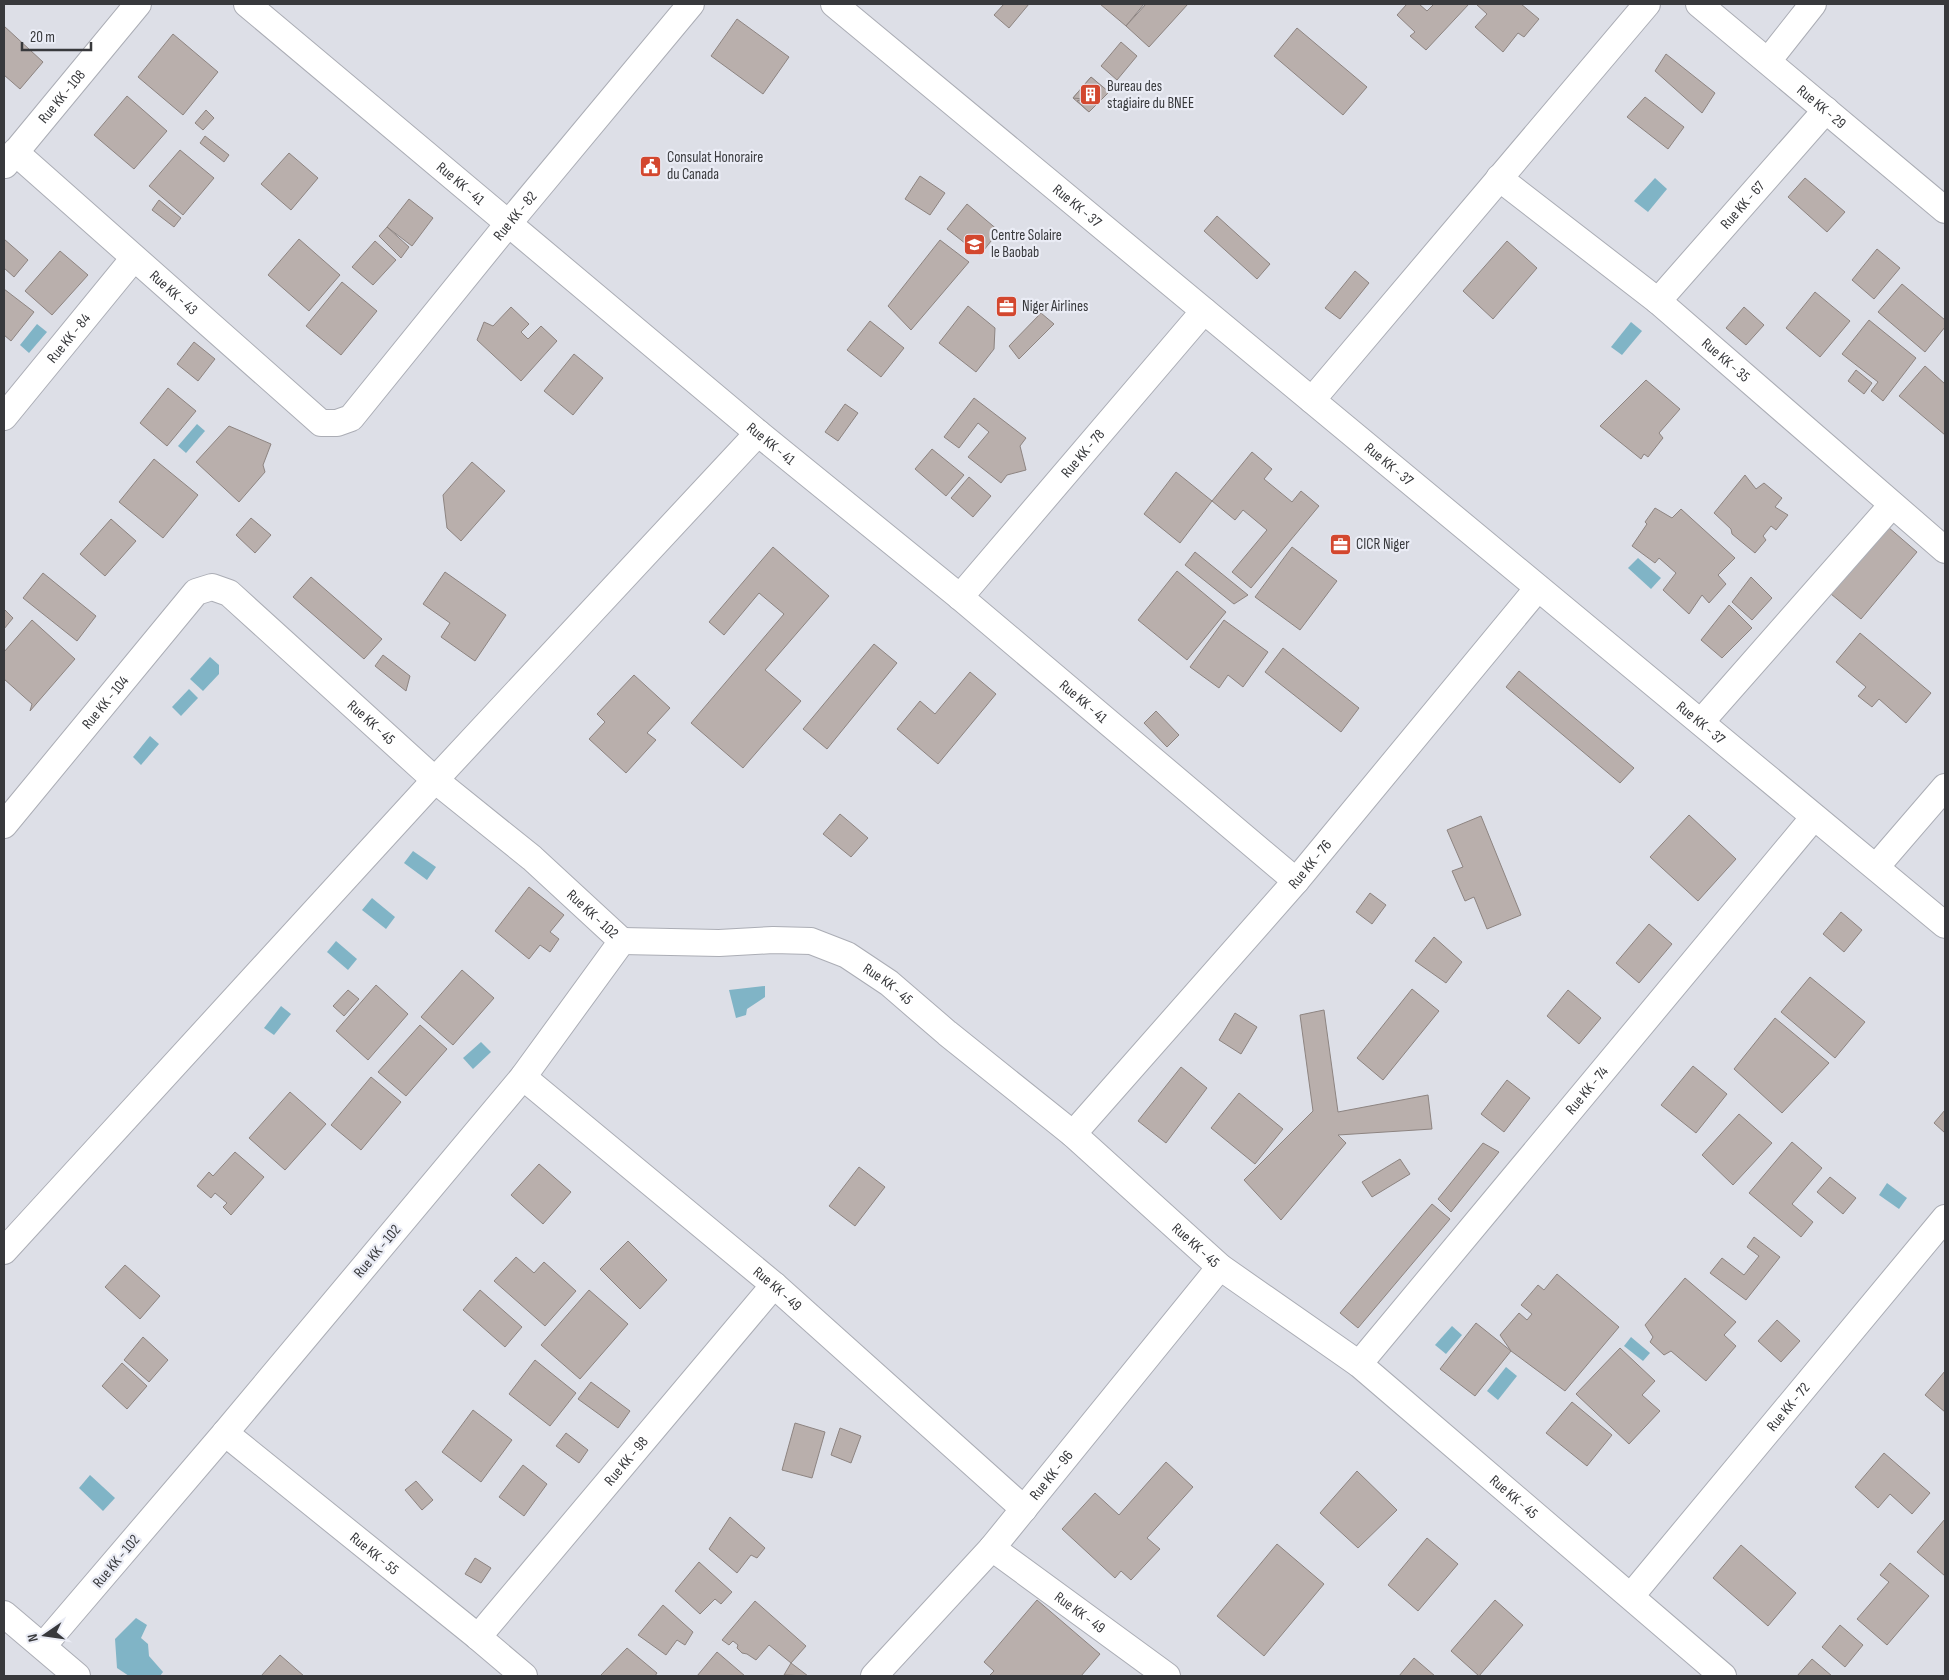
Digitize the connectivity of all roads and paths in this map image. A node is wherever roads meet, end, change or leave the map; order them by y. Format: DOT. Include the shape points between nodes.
graph roads {
  1 [pos="138,4"];
  2 [pos="247,4"];
  3 [pos="691,4"];
  4 [pos="834,4"];
  5 [pos="1648,4"];
  6 [pos="1699,4"];
  7 [pos="1813,4"];
  8 [pos="1768,61"];
  9 [pos="1826,110"];
  10 [pos="10,160"];
  11 [pos="1500,178"];
  12 [pos="1945,210"];
  13 [pos="508,224"];
  14 [pos="134,258"];
  15 [pos="1658,301"];
  16 [pos="1204,311"];
  17 [pos="1312,400"];
  18 [pos="4,417"];
  19 [pos="337,423"];
  20 [pos="758,433"];
  21 [pos="1892,504"];
  22 [pos="1945,550"];
  23 [pos="212,587"];
  24 [pos="1538,588"];
  25 [pos="960,597"];
  26 [pos="1701,722"];
  27 [pos="435,780"];
  28 [pos="1945,787"];
  29 [pos="1814,817"];
  30 [pos="4,825"];
  31 [pos="532,858"];
  32 [pos="1876,867"];
  33 [pos="1296,881"];
  34 [pos="1945,925"];
  35 [pos="622,941"];
  36 [pos="523,1077"];
  37 [pos="1073,1134"];
  38 [pos="1945,1218"];
  39 [pos="4,1251"];
  40 [pos="1220,1267"];
  41 [pos="774,1285"];
  42 [pos="1359,1364"];
  43 [pos="225,1433"];
  44 [pos="1024,1509"];
  45 [pos="992,1548"];
  46 [pos="1631,1596"];
  47 [pos="4,1614"];
  48 [pos="478,1637"];
  49 [pos="43,1646"];
  50 [pos="77,1676"];
  51 [pos="524,1676"];
  52 [pos="874,1676"];
  53 [pos="1167,1676"];
  54 [pos="1723,1676"];
  1 -- 10 [label="street, Rue KK - 108"];
  2 -- 13 [label="street, Rue KK - 41"];
  3 -- 13 [label="street, Rue KK - 82"];
  4 -- 16 [label="street, Rue KK - 37"];
  5 -- 11 [label="street"];
  6 -- 8 [label="street, Rue KK - 29"];
  7 -- 8 [label="street"];
  8 -- 9 [label="street, Rue KK - 29"];
  9 -- 12 [label="street, Rue KK - 29"];
  9 -- 15 [label="street, Rue KK - 67"];
  10 -- 14 [label="street, Rue KK - 43"];
  11 -- 15 [label="street, Rue KK - 35"];
  11 -- 17 [label="street"];
  13 -- 19 [label="street, Rue KK - 82" via="351,418"];
  13 -- 20 [label="street, Rue KK - 41"];
  14 -- 18 [label="street, Rue KK - 84"];
  14 -- 19 [label="street, Rue KK - 43" via="321,423"];
  15 -- 21 [label="street, Rue KK - 35"];
  16 -- 17 [label="street, Rue KK - 37"];
  16 -- 25 [label="street, Rue KK - 78"];
  17 -- 24 [label="street, Rue KK - 37"];
  20 -- 25 [label="street, Rue KK - 41"];
  20 -- 27 [label="street"];
  21 -- 22 [label="street, Rue KK - 35"];
  21 -- 26 [label="street"];
  23 -- 27 [label="street, Rue KK - 45" via="230,593"];
  23 -- 30 [label="street, Rue KK - 104" via="196,592"];
  24 -- 26 [label="street, Rue KK - 37"];
  24 -- 33 [label="street, Rue KK - 76"];
  25 -- 33 [label="street, Rue KK - 41"];
  26 -- 29 [label="street, Rue KK - 37"];
  27 -- 31 [label="street, Rue KK - 45"];
  27 -- 39 [label="street"];
  28 -- 32 [label="street"];
  29 -- 32 [label="street, Rue KK - 37"];
  29 -- 42 [label="street, Rue KK - 74"];
  31 -- 35 [label="street, Rue KK - 102"];
  32 -- 34 [label="street, Rue KK - 37"];
  33 -- 37 [label="street, Rue KK - 76"];
  35 -- 36 [label="street, Rue KK - 102"];
  35 -- 37 [label="street, Rue KK - 45" via="811,941 847,955 888,983"];
  36 -- 41 [label="street, Rue KK - 49"];
  36 -- 43 [label="street, Rue KK - 102"];
  37 -- 40 [label="street, Rue KK - 45"];
  38 -- 46 [label="street, Rue KK - 72"];
  40 -- 42 [label="street, Rue KK - 45"];
  40 -- 44 [label="street, Rue KK - 96"];
  41 -- 44 [label="street, Rue KK - 49"];
  41 -- 48 [label="street, Rue KK - 98"];
  42 -- 46 [label="street, Rue KK - 45"];
  43 -- 48 [label="street, Rue KK - 55"];
  43 -- 49 [label="street, Rue KK - 102"];
  44 -- 45 [label="street, Rue KK - 96"];
  45 -- 52 [label="street, Rue KK - 96"];
  45 -- 53 [label="street, Rue KK - 49"];
  46 -- 54 [label="street, Rue KK - 45"];
  47 -- 49 [label="street"];
  48 -- 51 [label="street, Rue KK - 55"];
  49 -- 50 [label="street"];
}
